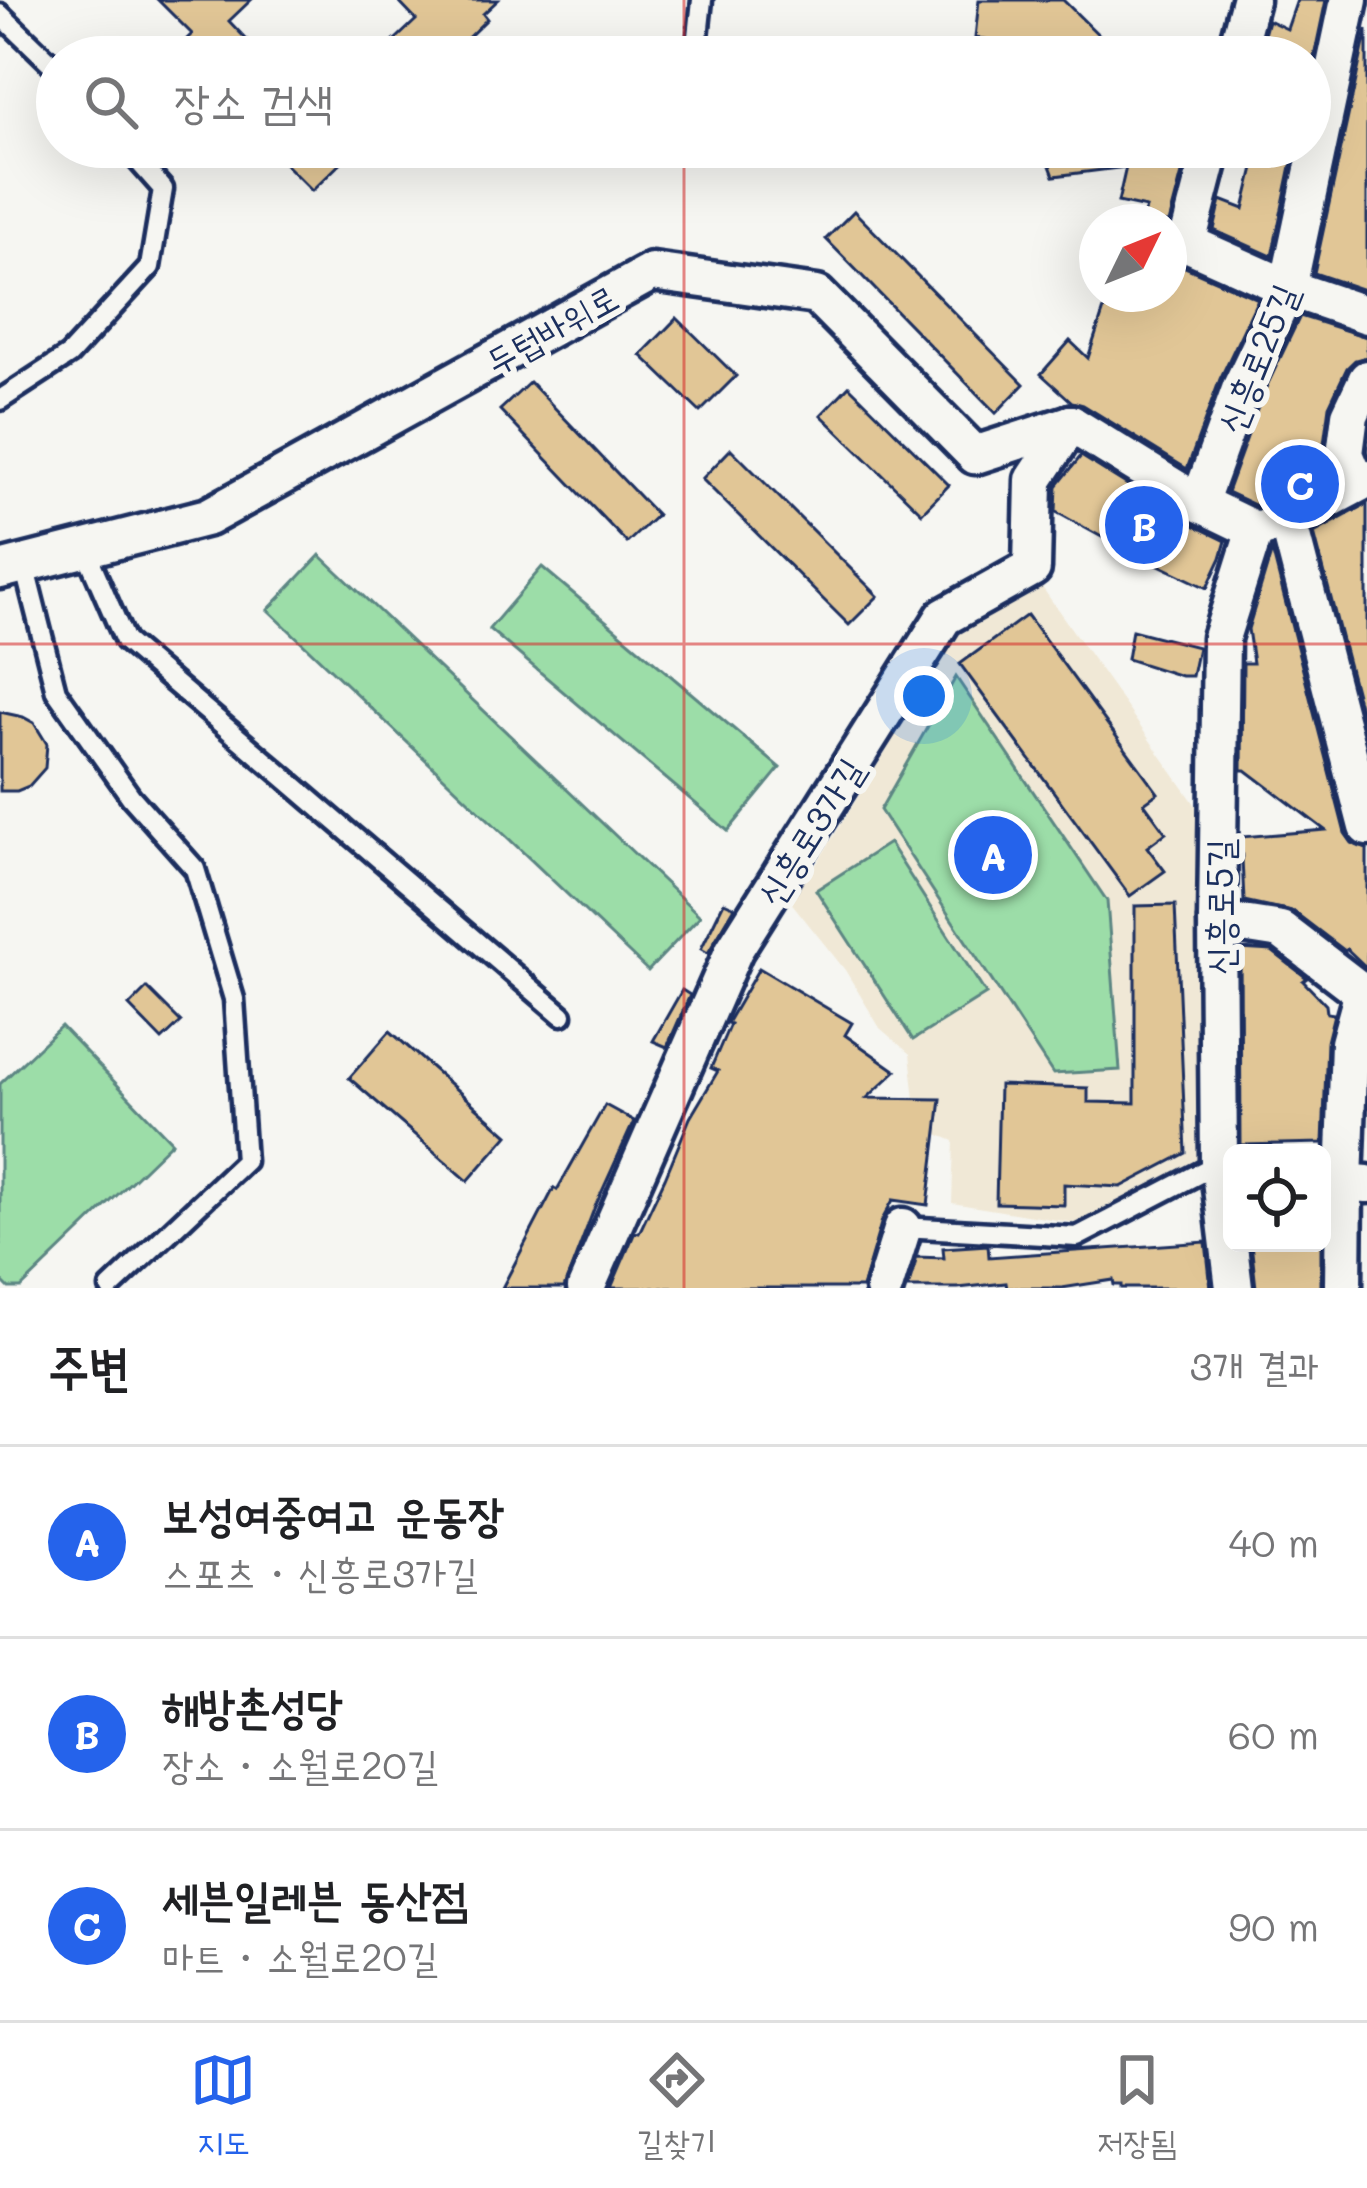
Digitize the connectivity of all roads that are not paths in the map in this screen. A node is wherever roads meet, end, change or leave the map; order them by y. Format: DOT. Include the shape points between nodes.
graph roads {
  1 [pos="702,0"];
  2 [pos="1250,0"];
  3 [pos="1349,0"];
  4 [pos="0,14"];
  5 [pos="698,36"];
  6 [pos="1241,36"];
  7 [pos="36,49"];
  8 [pos="1331,85"];
  9 [pos="144,168"];
  10 [pos="1206,168"];
  11 [pos="1313,168"];
  12 [pos="1288,288"];
  13 [pos="1367,315"];
  14 [pos="1367,379"];
  15 [pos="0,400"];
  16 [pos="1071,424"];
  17 [pos="1362,481"];
  18 [pos="1199,503"];
  19 [pos="1272,526"];
  20 [pos="85,549"];
  21 [pos="12,568"];
  22 [pos="1367,827"];
  23 [pos="1217,920"];
  24 [pos="1365,994"];
  25 [pos="562,1015"];
  26 [pos="1216,1165"];
  27 [pos="1355,1183"];
  28 [pos="903,1227"];
  29 [pos="892,1281"];
  30 [pos="110,1288"];
  31 [pos="586,1288"];
  32 [pos="1234,1288"];
  33 [pos="1343,1288"];
  1 -- 5 [label="lane"];
  2 -- 6 [label="street"];
  3 -- 8 [label="street, 신흥로25길"];
  4 -- 7 [label="lane"];
  9 -- 15 [label="lane" via="163,189 150,267 69,355"];
  10 -- 12 [label="street" via="1186,243"];
  11 -- 12 [label="street, 신흥로25길"];
  12 -- 13 [label="street"];
  12 -- 18 [label="street, 신흥로25길" via="1240,387"];
  14 -- 17 [label="street" via="1345,454"];
  16 -- 18 [label="street"];
  16 -- 20 [label="street, 두텁바위로" via="975,454 817,295 652,272 208,517"];
  16 -- 31 [label="street, 신흥로3가길" via="1034,480 1032,568 944,617 734,950"];
  17 -- 19 [label="street"];
  18 -- 19 [label="street"];
  19 -- 22 [label="street"];
  19 -- 23 [label="street, 신흥로5길" via="1221,638"];
  20 -- 21 [label="street, 두텁바위로"];
  20 -- 25 [label="lane" via="125,641"];
  21 -- 30 [label="lane" via="56,691 131,797 195,868 234,999 245,1161"];
  23 -- 24 [label="street" via="1282,930"];
  23 -- 26 [label="street, 신흥로5길"];
  24 -- 27 [label="street" via="1349,1043"];
  26 -- 28 [label="lane" via="1077,1238"];
  26 -- 32 [label="street, 신흥로5길"];
  27 -- 33 [label="street"];
  28 -- 29 [label="street"];
}
